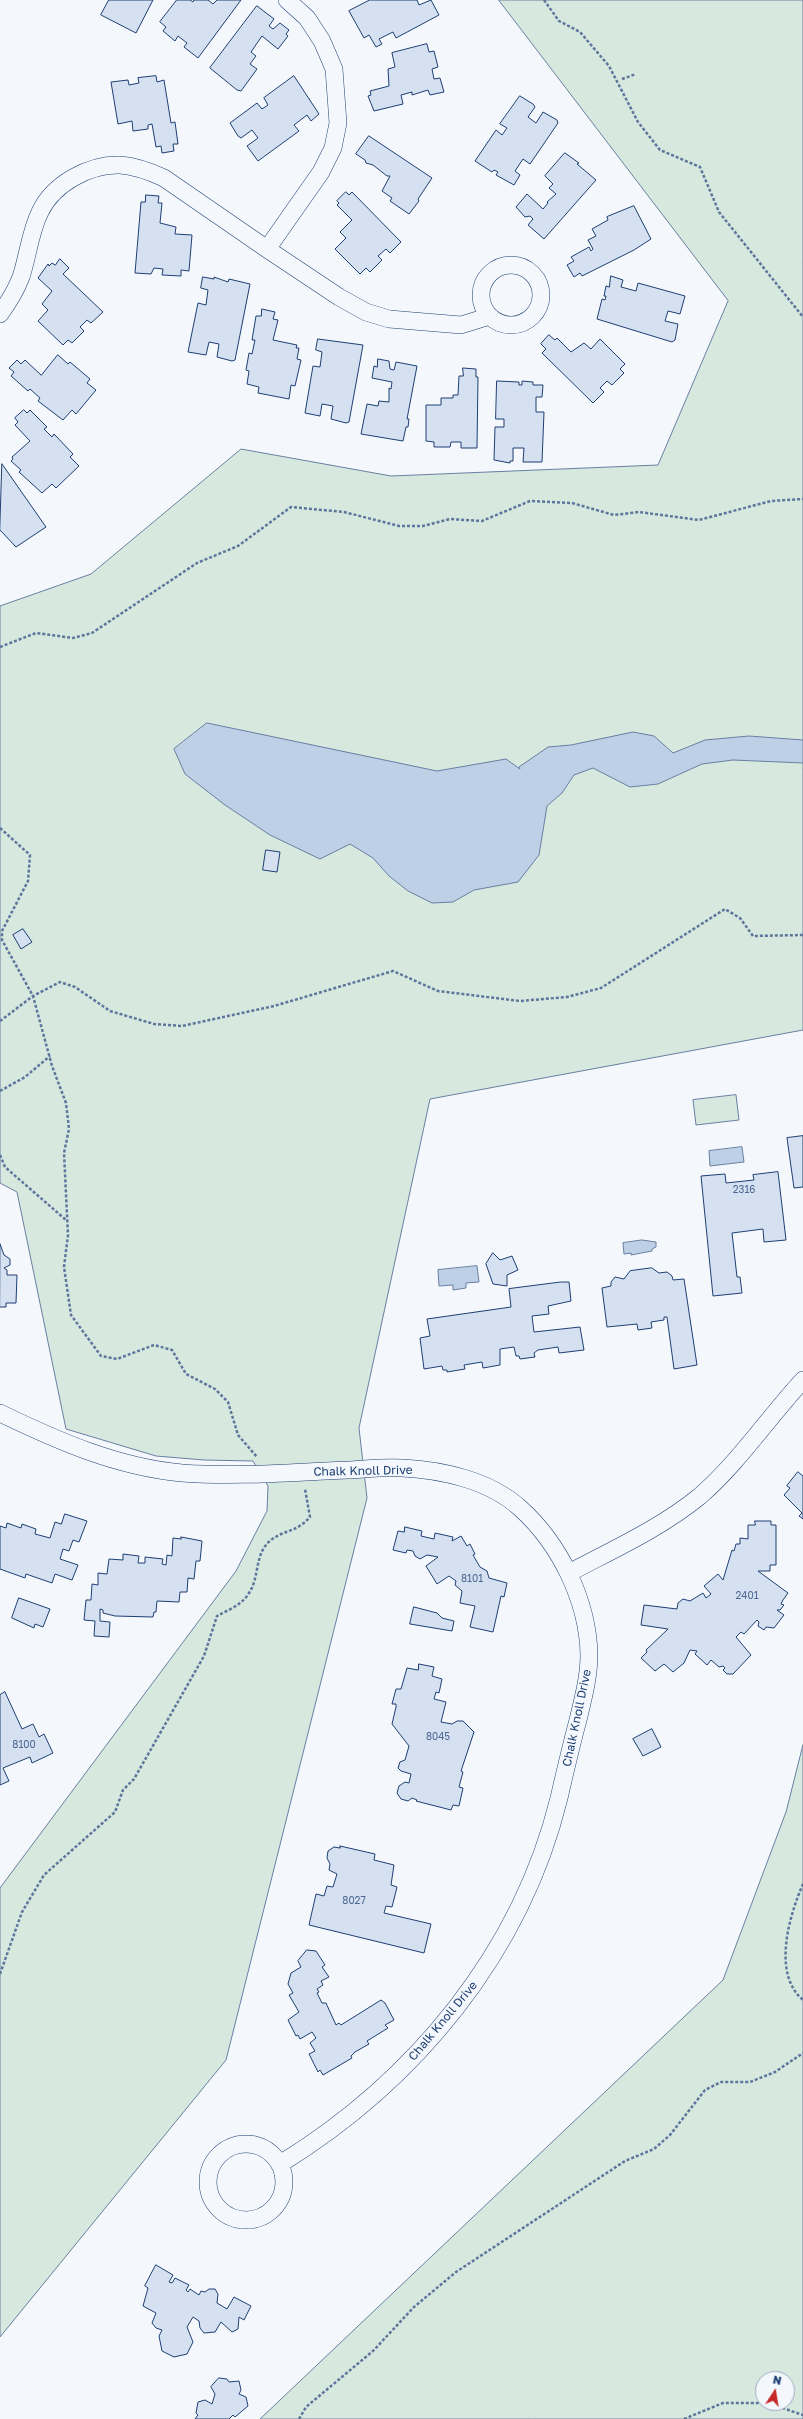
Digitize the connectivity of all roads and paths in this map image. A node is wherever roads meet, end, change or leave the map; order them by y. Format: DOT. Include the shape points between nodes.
graph roads {
  1 [pos="287,0"];
  2 [pos="544,0"];
  3 [pos="636,74"];
  4 [pos="622,79"];
  5 [pos="266,249"];
  6 [pos="0,314"];
  7 [pos="490,316"];
  8 [pos="803,317"];
  9 [pos="803,499"];
  10 [pos="0,647"];
  11 [pos="0,828"];
  12 [pos="803,935"];
  13 [pos="33,996"];
  14 [pos="0,1021"];
  15 [pos="50,1056"];
  16 [pos="0,1091"];
  17 [pos="0,1155"];
  18 [pos="66,1220"];
  19 [pos="803,1380"];
  20 [pos="0,1413"];
  21 [pos="261,1462"];
  22 [pos="304,1483"];
  23 [pos="569,1572"];
  24 [pos="803,1884"];
  25 [pos="0,1974"];
  26 [pos="803,2000"];
  27 [pos="803,2053"];
  28 [pos="280,2164"];
  29 [pos="755,2403"];
  30 [pos="791,2411"];
  31 [pos="803,2415"];
  32 [pos="299,2419"];
  33 [pos="684,2419"];
  1 -- 5 [label="street" via="307,18 322,41 334,69 338,123 333,148 321,172"];
  2 -- 8 [label="path" via="559,21 580,32 609,66 638,122 660,150 700,167 719,212"];
  3 -- 4 [label="path"];
  5 -- 6 [label="street" via="164,178 122,165 105,166 82,174 58,188 40,212 21,278"];
  5 -- 7 [label="street" via="366,312 383,317 461,325"];
  9 -- 10 [label="path" via="771,501 699,520 639,512 614,514 572,504 530,501 482,521 450,518 423,526 399,526 344,512 291,506 238,546 197,563 92,633 73,638 36,633"];
  11 -- 13 [label="path" via="30,855 28,881 2,931 2,940"];
  12 -- 13 [label="path" via="754,936 740,918 725,909 601,988 567,997 520,1001 438,991 393,971 274,1006 182,1026 154,1024 110,1011 76,987 60,982"];
  13 -- 14 [label="path"];
  13 -- 15 [label="path"];
  15 -- 16 [label="path" via="25,1077"];
  15 -- 18 [label="path" via="66,1103"];
  17 -- 18 [label="path" via="6,1167"];
  18 -- 21 [label="path" via="68,1235 64,1267 71,1315 101,1356 117,1359 154,1345 172,1350 186,1374 215,1389 228,1402 238,1435"];
  19 -- 23 [label="street" via="729,1468 700,1496 667,1520"];
  20 -- 23 [label="street, Chalk Knoll Drive" via="77,1448 113,1460 158,1470 244,1475 400,1468 463,1478 484,1486 520,1507 547,1539"];
  22 -- 25 [label="path" via="310,1517 302,1526 271,1540 262,1551 250,1593 238,1605 217,1616 204,1656 134,1779 123,1790 115,1812 44,1876 22,1912"];
  23 -- 28 [label="street, Chalk Knoll Drive" via="581,1604 586,1631 589,1655 587,1683 553,1823 514,1920 452,2015 421,2051 333,2129"];
  24 -- 26 [label="path" via="792,1910 785,1961 794,1992"];
  27 -- 32 [label="path" via="774,2072 750,2082 721,2082 705,2090 670,2136 654,2149 625,2161 456,2272 414,2307 373,2351 306,2407"];
  28 -- 28 [label="street" via="272,2154 261,2147 235,2145 224,2151 215,2160 209,2172 210,2196 216,2207 238,2220 262,2217 273,2210 284,2188"];
  29 -- 33 [label="path" via="722,2403"];
  30 -- 31 [label="path"];
}
